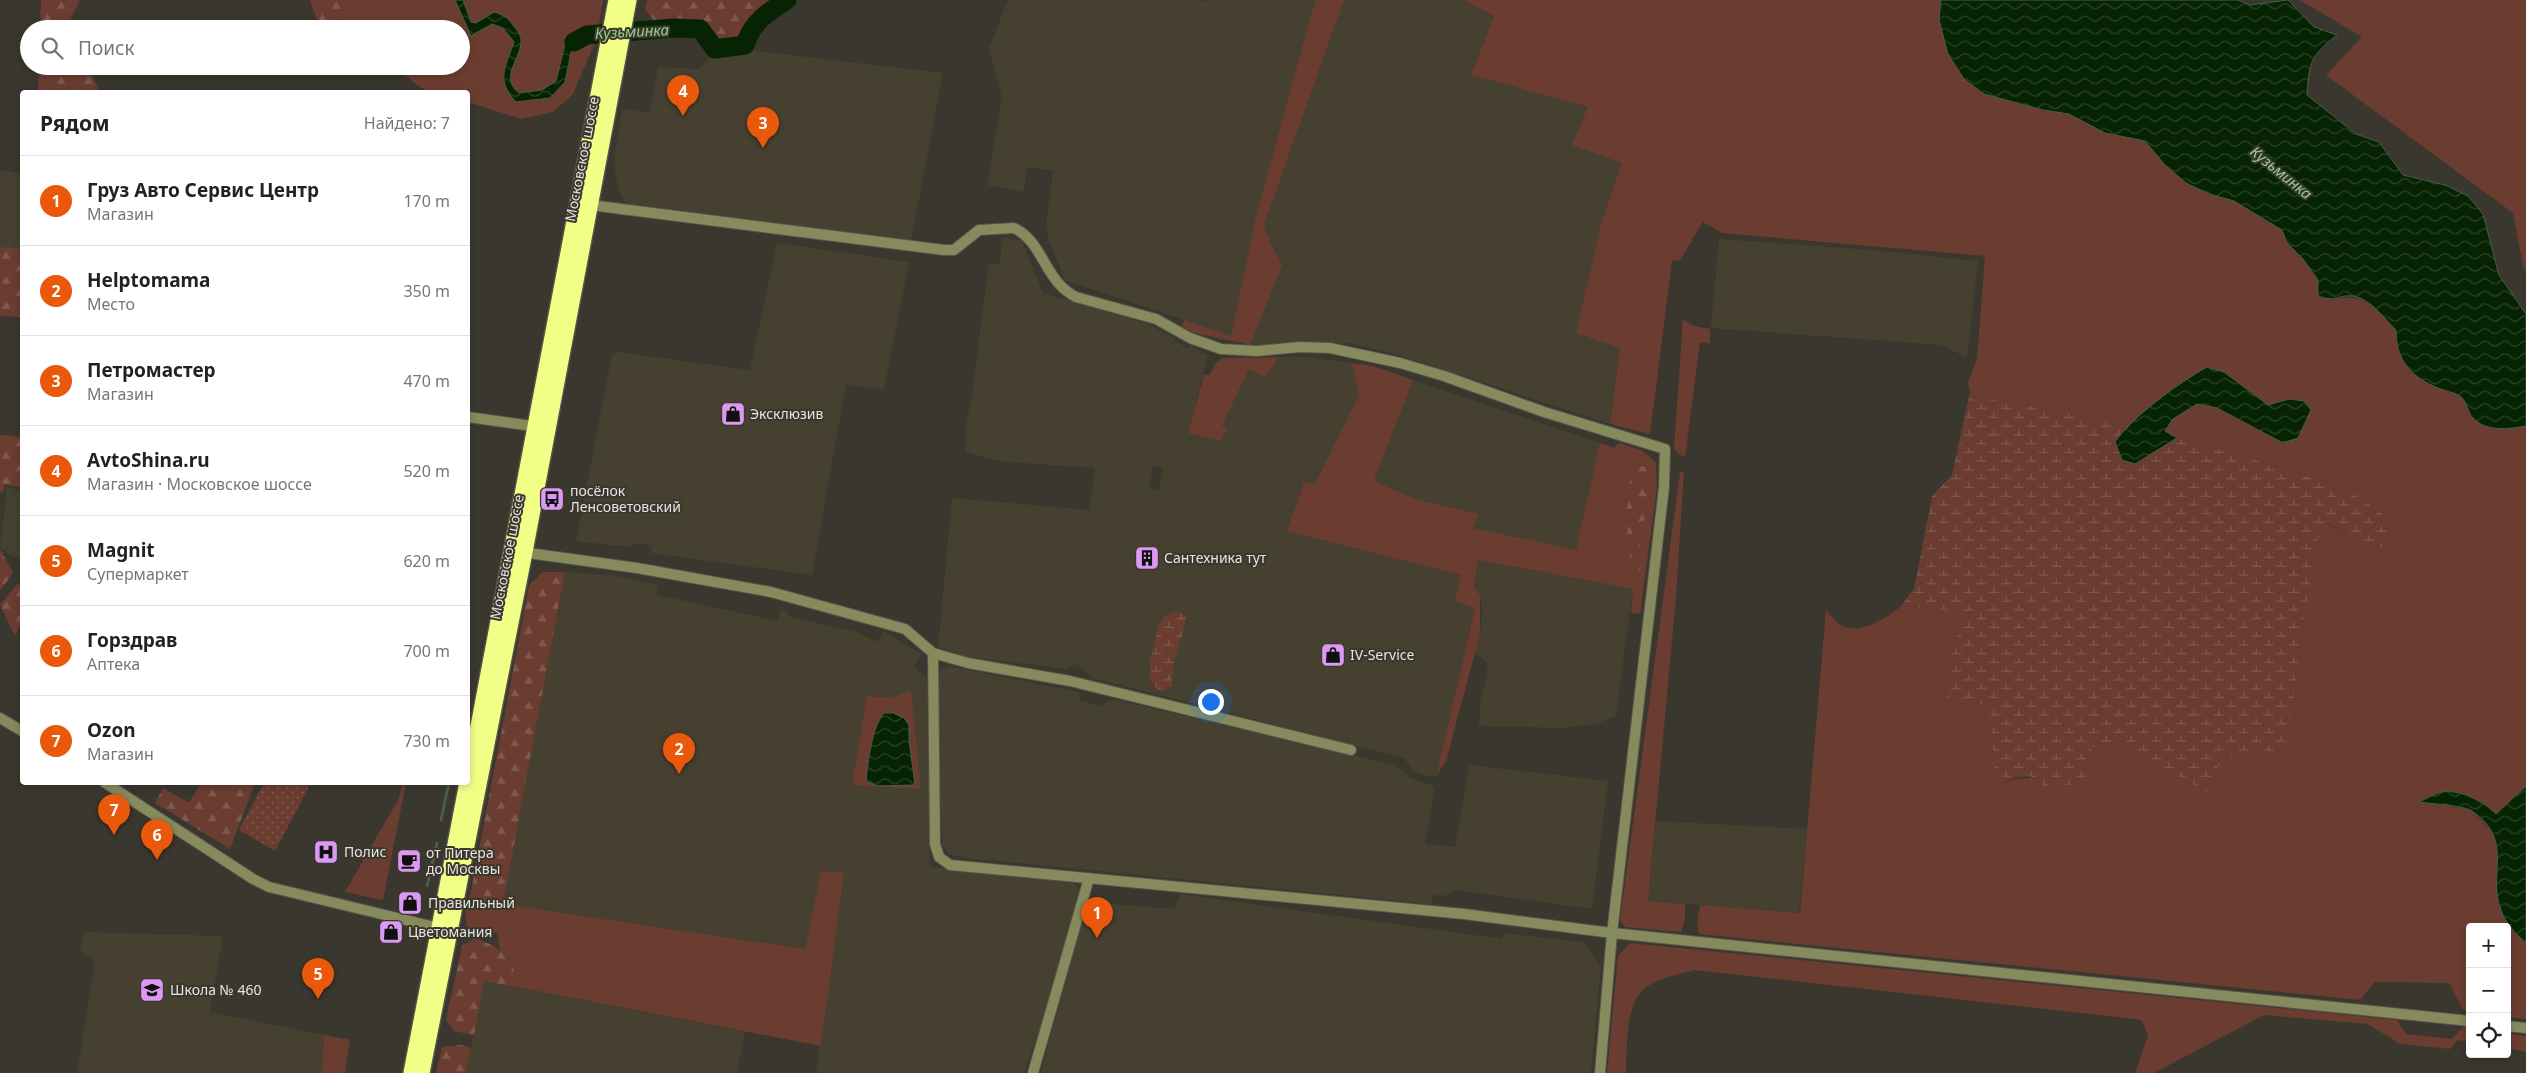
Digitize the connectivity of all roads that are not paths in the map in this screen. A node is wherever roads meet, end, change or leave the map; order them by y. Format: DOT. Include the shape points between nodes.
graph roads {
  1 [pos="622,5"];
  2 [pos="614,45"];
  3 [pos="590,205"];
  4 [pos="470,417"];
  5 [pos="541,427"];
  6 [pos="518,551"];
  7 [pos="933,653"];
  8 [pos="0,718"];
  9 [pos="20,730"];
  10 [pos="1351,750"];
  11 [pos="470,767"];
  12 [pos="109,785"];
  13 [pos="466,785"];
  14 [pos="1089,878"];
  15 [pos="439,928"];
  16 [pos="1612,933"];
  17 [pos="2466,1021"];
  18 [pos="2511,1026"];
  19 [pos="2526,1028"];
  20 [pos="411,1073"];
  21 [pos="422,1073"];
  22 [pos="1033,1073"];
  23 [pos="1600,1073"];
  1 -- 2 [label="highway"];
  2 -- 3 [label="highway, Московское шоссе"];
  2 -- 5 [label="highway, Московское шоссе"];
  3 -- 5 [label="highway, Московское шоссе"];
  3 -- 16 [label="street" via="944,250 954,250 979,230 1014,228 1032,241 1064,291 1156,319 1206,345 1238,351 1330,348 1374,356 1665,450 1664,487"];
  4 -- 5 [label="street"];
  5 -- 6 [label="highway, Московское шоссе"];
  6 -- 7 [label="street" via="771,592 905,629"];
  6 -- 11 [label="highway, Московское шоссе"];
  6 -- 21 [label="highway, Московское шоссе"];
  7 -- 10 [label="street" via="968,663 1070,681"];
  7 -- 14 [label="street" via="935,844 939,857 950,865"];
  8 -- 9 [label="street"];
  12 -- 15 [label="street" via="269,888"];
  13 -- 15 [label="highway, Московское шоссе"];
  14 -- 16 [label="street" via="1464,914"];
  14 -- 22 [label="street"];
  15 -- 20 [label="highway, Московское шоссе"];
  16 -- 17 [label="street"];
  16 -- 23 [label="street"];
  18 -- 19 [label="street"];
}
